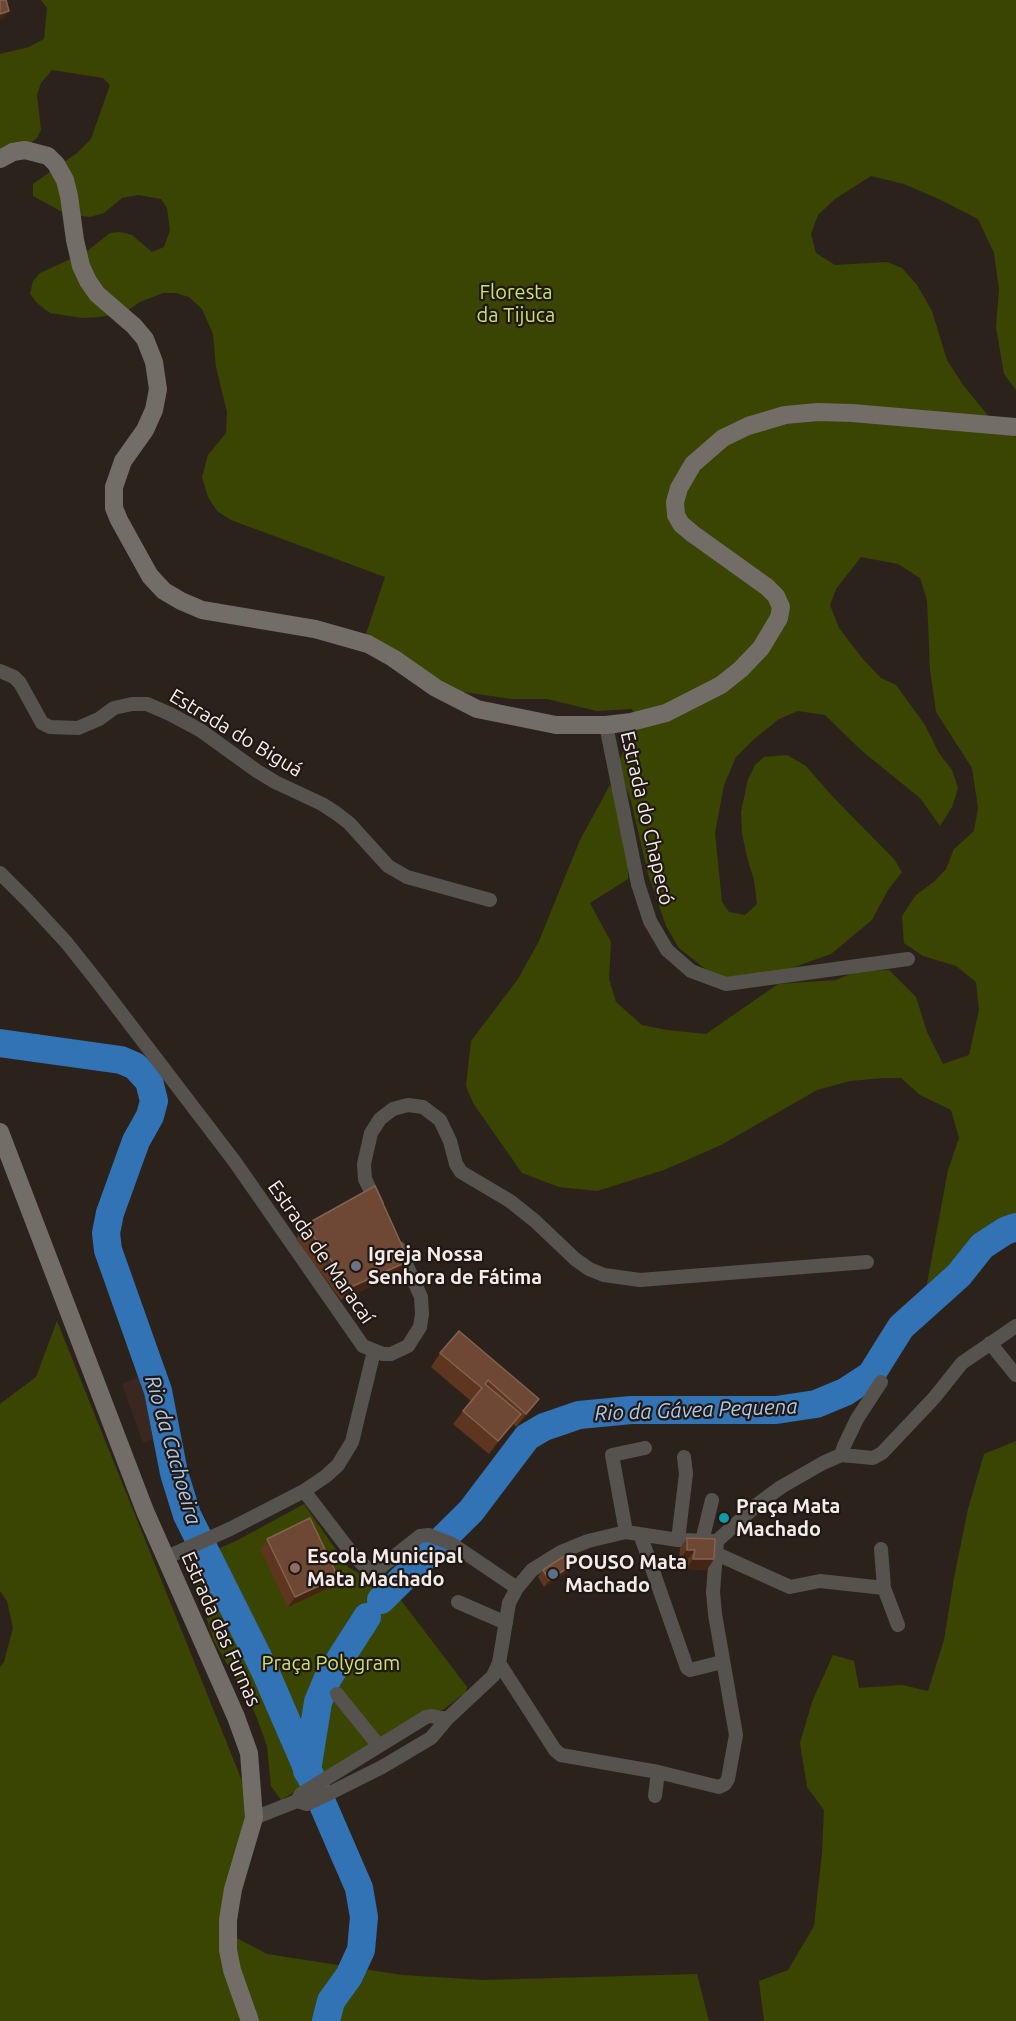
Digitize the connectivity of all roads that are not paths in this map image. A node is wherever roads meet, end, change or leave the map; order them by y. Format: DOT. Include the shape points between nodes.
graph roads {
  1 [pos="0,159"];
  2 [pos="1016,427"];
  3 [pos="0,671"];
  4 [pos="606,725"];
  5 [pos="0,873"];
  6 [pos="490,900"];
  7 [pos="908,959"];
  8 [pos="0,1132"];
  9 [pos="381,1211"];
  10 [pos="391,1233"];
  11 [pos="867,1262"];
  12 [pos="1016,1326"];
  13 [pos="990,1343"];
  14 [pos="374,1352"];
  15 [pos="1016,1376"];
  16 [pos="881,1382"];
  17 [pos="645,1448"];
  18 [pos="842,1455"];
  19 [pos="684,1457"];
  20 [pos="304,1491"];
  21 [pos="712,1500"];
  22 [pos="626,1532"];
  23 [pos="641,1537"];
  24 [pos="678,1540"];
  25 [pos="702,1541"];
  26 [pos="717,1547"];
  27 [pos="881,1549"];
  28 [pos="165,1558"];
  29 [pos="517,1588"];
  30 [pos="884,1588"];
  31 [pos="458,1602"];
  32 [pos="506,1623"];
  33 [pos="898,1625"];
  34 [pos="499,1663"];
  35 [pos="717,1663"];
  36 [pos="337,1694"];
  37 [pos="447,1719"];
  38 [pos="379,1746"];
  39 [pos="658,1772"];
  40 [pos="322,1790"];
  41 [pos="655,1796"];
  42 [pos="254,1818"];
  43 [pos="250,2021"];
  1 -- 4 [label="street" via="25,150 48,156 56,164 65,180 75,240 88,281 134,326 150,349 157,372 154,410 123,461 114,487 114,508 150,576 164,591 202,610 315,629 368,644 477,709 556,724"];
  2 -- 4 [label="street" via="818,412 785,415 723,438 693,464 679,488 676,515 693,534 767,587 781,607 779,618 761,648 721,685 666,713"];
  3 -- 6 [label="street, Estrada do Biguá" via="20,683 38,718 50,727 78,728 123,705 147,704 170,714 275,782 336,813 388,866 407,877"];
  4 -- 7 [label="street, Estrada do Chapecó" via="638,884 650,921 667,950 691,971 726,984"];
  5 -- 14 [label="street, Estrada de Maracaí" via="97,981 235,1162 363,1346"];
  8 -- 28 [label="street, Estrada das Furnas"];
  9 -- 11 [label="street" via="365,1179 371,1133 393,1109 423,1107 440,1120 461,1172 510,1200 575,1259 604,1275 640,1280"];
  10 -- 14 [label="street, Estrada de Maracaí" via="421,1297 422,1314 420,1327 408,1347 391,1354"];
  12 -- 13 [label="street"];
  13 -- 15 [label="street"];
  13 -- 18 [label="street" via="962,1363 882,1453 873,1458"];
  14 -- 20 [label="street" via="352,1442 338,1465"];
  16 -- 18 [label="street" via="857,1419"];
  17 -- 22 [label="street" via="615,1454"];
  18 -- 26 [label="street" via="781,1487 758,1504"];
  19 -- 24 [label="street" via="686,1482"];
  20 -- 28 [label="street"];
  20 -- 29 [label="street" via="368,1569 381,1567 420,1536 434,1536"];
  21 -- 25 [label="street"];
  22 -- 23 [label="street"];
  22 -- 29 [label="street" via="561,1552 532,1570"];
  23 -- 24 [label="street"];
  23 -- 35 [label="street" via="687,1668"];
  24 -- 25 [label="street"];
  25 -- 26 [label="street"];
  26 -- 30 [label="street" via="790,1587 820,1581"];
  26 -- 35 [label="street" via="713,1592"];
  27 -- 30 [label="street"];
  28 -- 42 [label="street, Estrada das Furnas" via="249,1753"];
  29 -- 32 [label="street" via="509,1602"];
  30 -- 33 [label="street"];
  31 -- 32 [label="street"];
  32 -- 34 [label="street"];
  34 -- 37 [label="street" via="480,1690"];
  34 -- 39 [label="street" via="561,1755"];
  35 -- 39 [label="street" via="736,1735 728,1779 719,1787"];
  36 -- 38 [label="street"];
  37 -- 38 [label="street" via="426,1717"];
  37 -- 40 [label="street" via="423,1744"];
  38 -- 40 [label="street"];
  39 -- 41 [label="street"];
  40 -- 42 [label="street"];
  42 -- 43 [label="street, Estrada das Furnas" via="228,1920 232,1970"];
}
